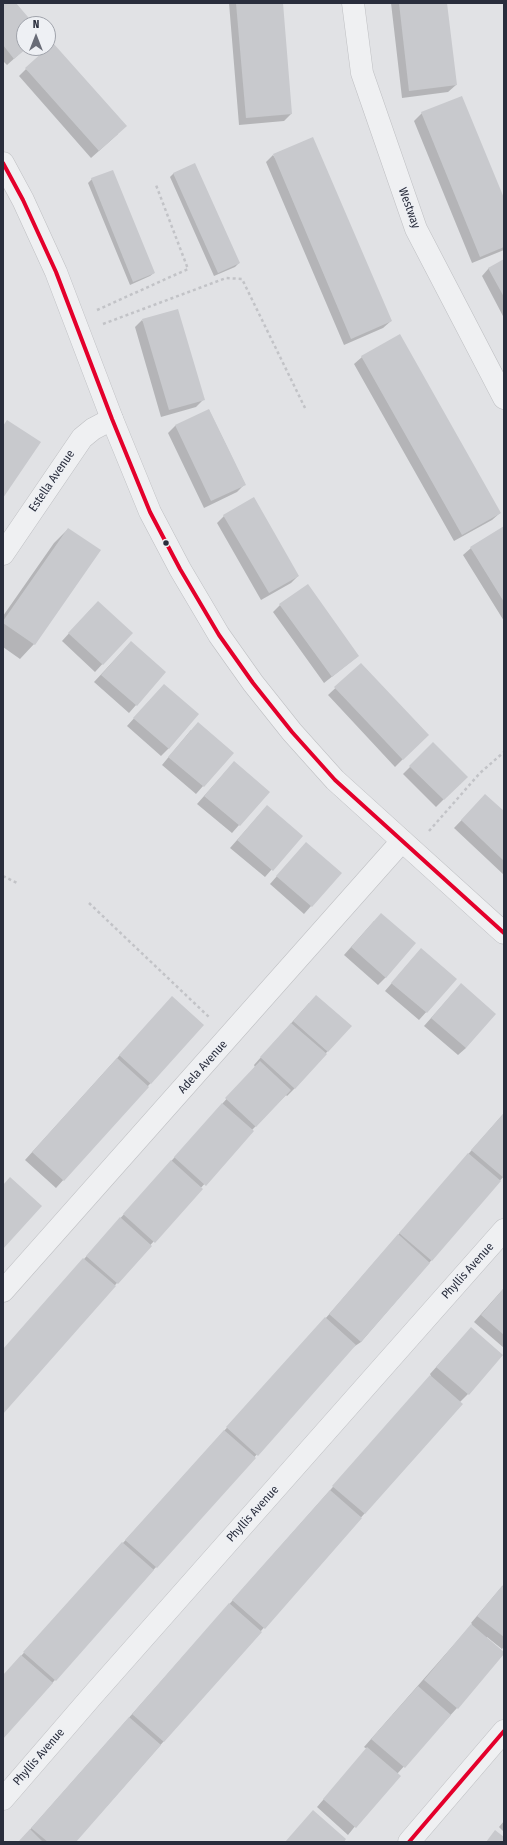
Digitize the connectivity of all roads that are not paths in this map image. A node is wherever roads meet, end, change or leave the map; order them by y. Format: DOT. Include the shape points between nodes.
graph roads {
  1 [pos="352,3"];
  2 [pos="3,163"];
  3 [pos="504,398"];
  4 [pos="112,419"];
  5 [pos="3,554"];
  6 [pos="408,845"];
  7 [pos="504,933"];
  8 [pos="504,1230"];
  9 [pos="3,1291"];
  10 [pos="504,1731"];
  11 [pos="3,1799"];
  12 [pos="409,1842"];
  1 -- 3 [label="street, Westway" via="362,73 416,229"];
  2 -- 4 [label="street" via="50,258"];
  4 -- 5 [label="street, Estella Avenue" via="82,438"];
  4 -- 6 [label="street" via="150,512 219,636 292,732 335,780"];
  6 -- 7 [label="street"];
  6 -- 9 [label="street, Adela Avenue" via="302,952 230,1037"];
  8 -- 11 [label="street, Phyllis Avenue"];
  10 -- 12 [label="street"];
}
